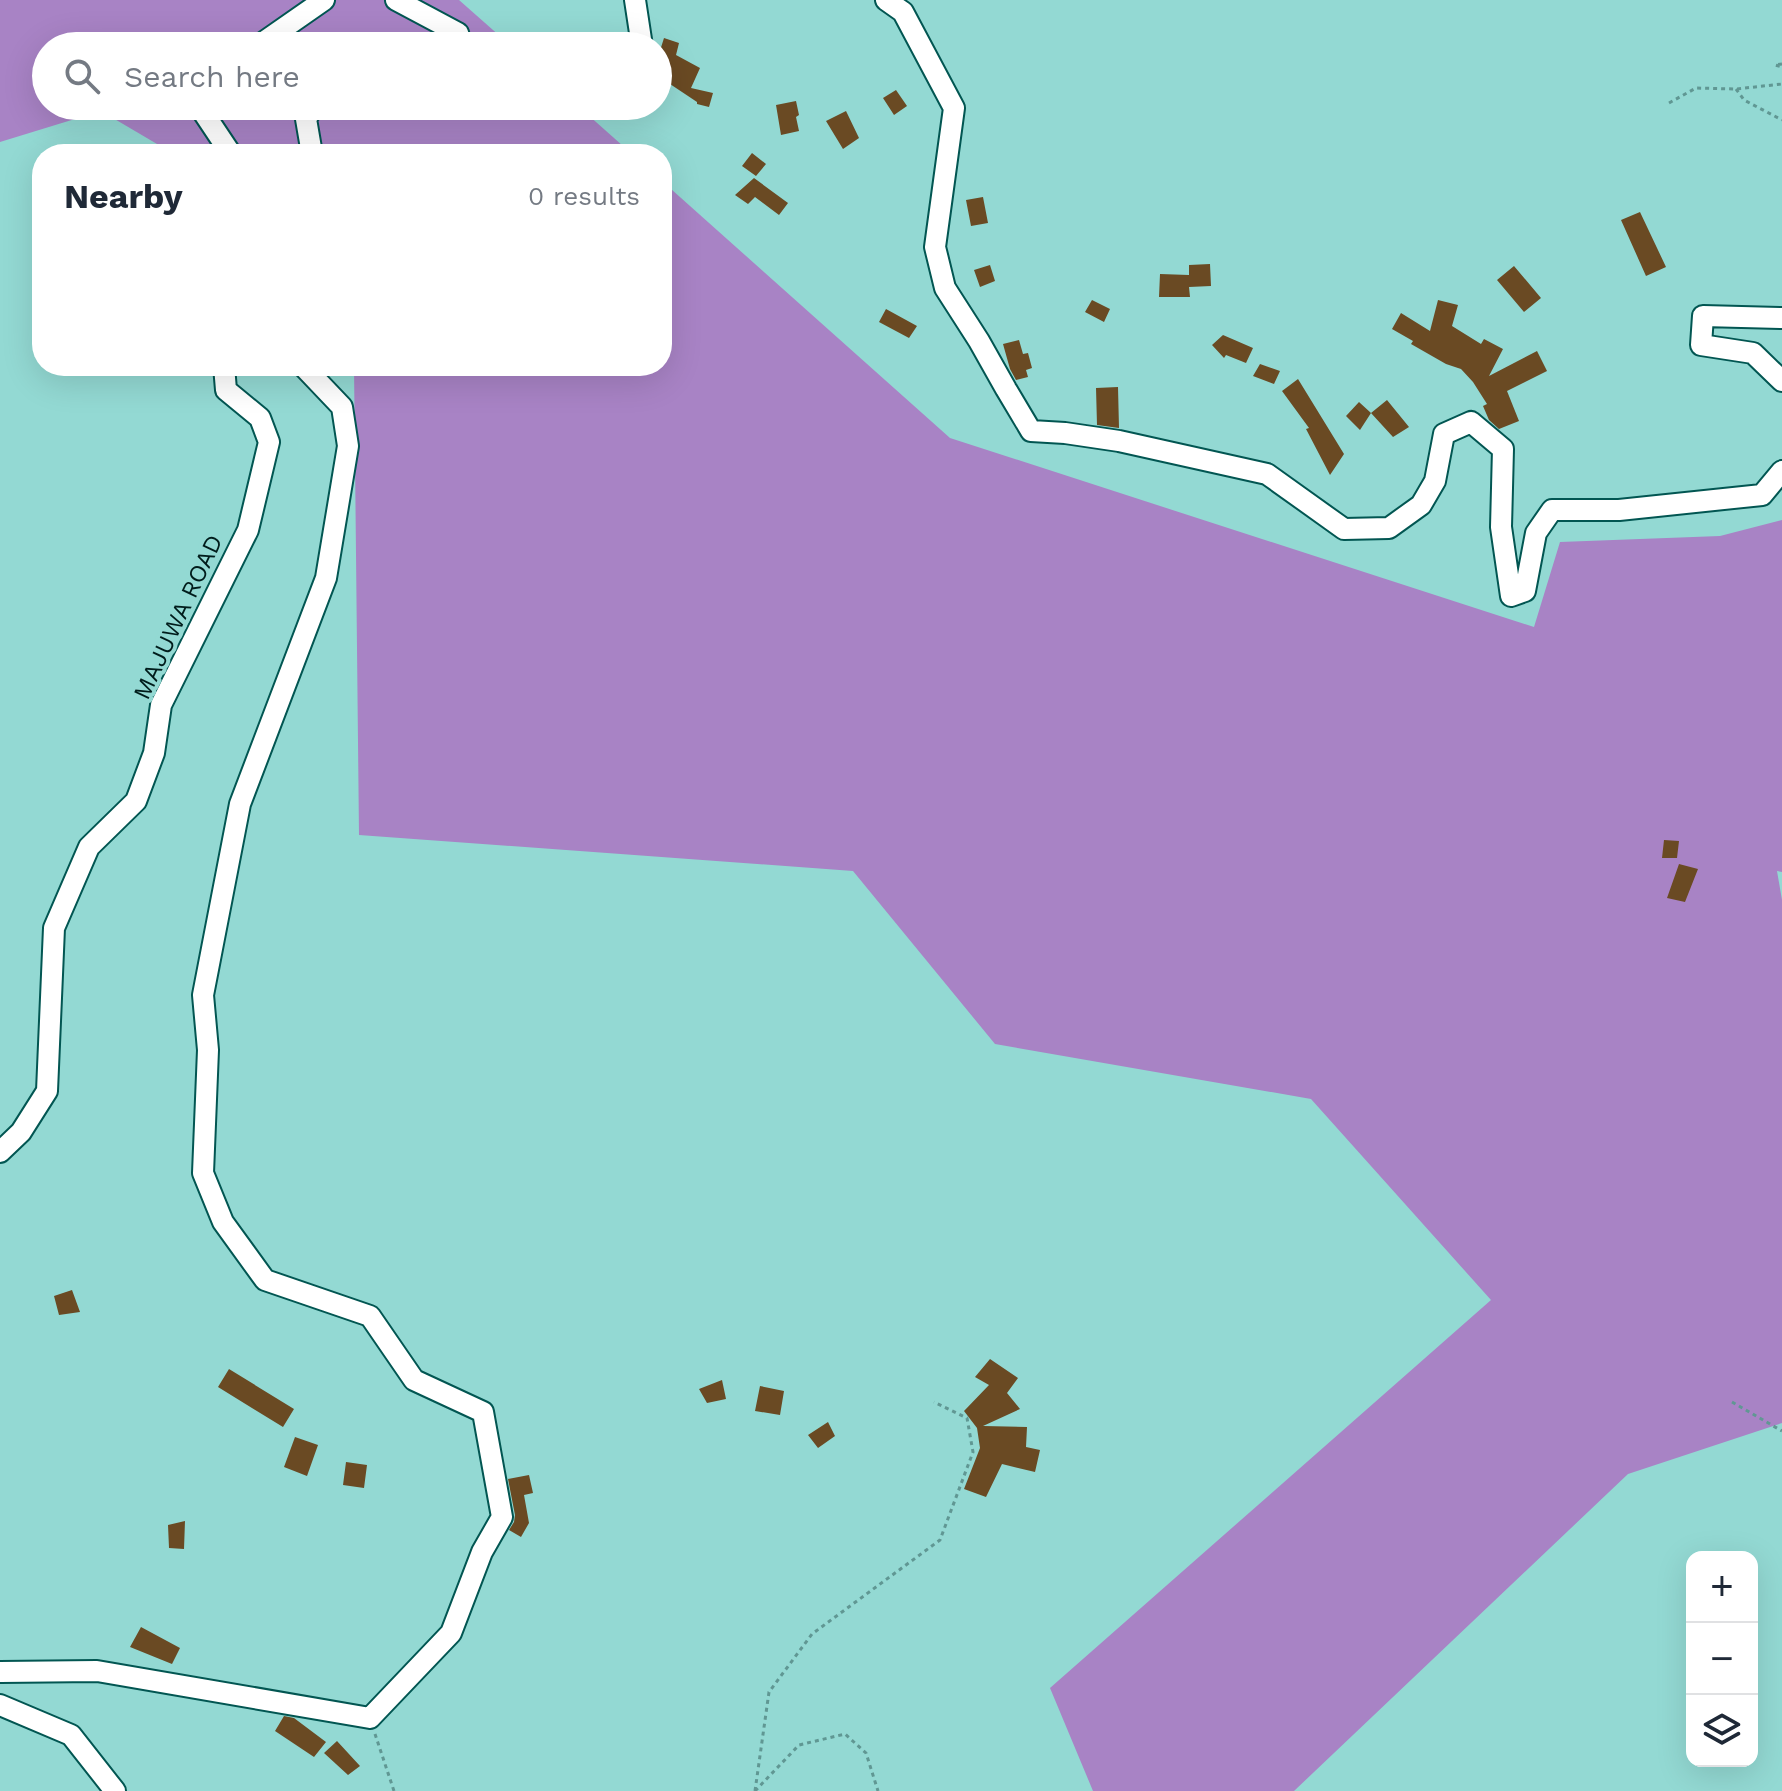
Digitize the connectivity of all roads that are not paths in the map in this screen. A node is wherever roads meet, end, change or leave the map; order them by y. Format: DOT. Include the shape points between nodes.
graph roads {
  1 [pos="324,0"];
  2 [pos="396,0"];
  3 [pos="635,0"];
  4 [pos="886,0"];
  5 [pos="278,32"];
  6 [pos="456,32"];
  7 [pos="640,32"];
  8 [pos="208,120"];
  9 [pos="306,120"];
  10 [pos="224,144"];
  11 [pos="310,144"];
  12 [pos="1782,318"];
  13 [pos="225,376"];
  14 [pos="313,376"];
  15 [pos="1782,381"];
  16 [pos="1782,471"];
  17 [pos="0,1152"];
  18 [pos="0,1672"];
  19 [pos="0,1705"];
  20 [pos="115,1791"];
  1 -- 5 [label="street"];
  2 -- 6 [label="street"];
  3 -- 7 [label="street"];
  4 -- 16 [label="street" via="903,12 954,108 935,247 945,288 1031,431 1119,441 1267,474 1344,529 1389,528 1421,505 1435,481 1444,434 1471,422 1503,449 1501,527 1511,596 1525,591 1536,533 1552,510 1619,510 1762,495"];
  8 -- 10 [label="street"];
  9 -- 11 [label="street"];
  12 -- 15 [label="street" via="1703,316 1701,345 1753,353"];
  13 -- 17 [label="street, MAJUWA ROAD" via="226,390 260,418 269,442 248,530 161,705 154,753 136,801 89,847 54,928 47,1091 21,1132"];
  14 -- 18 [label="street" via="342,407 348,446 326,578 240,804 228,863 203,995 208,1050 203,1173 223,1222 265,1280 370,1316 414,1380 483,1412 502,1517 482,1552 451,1633 370,1718 97,1671"];
  19 -- 20 [label="street" via="71,1735"];
}
